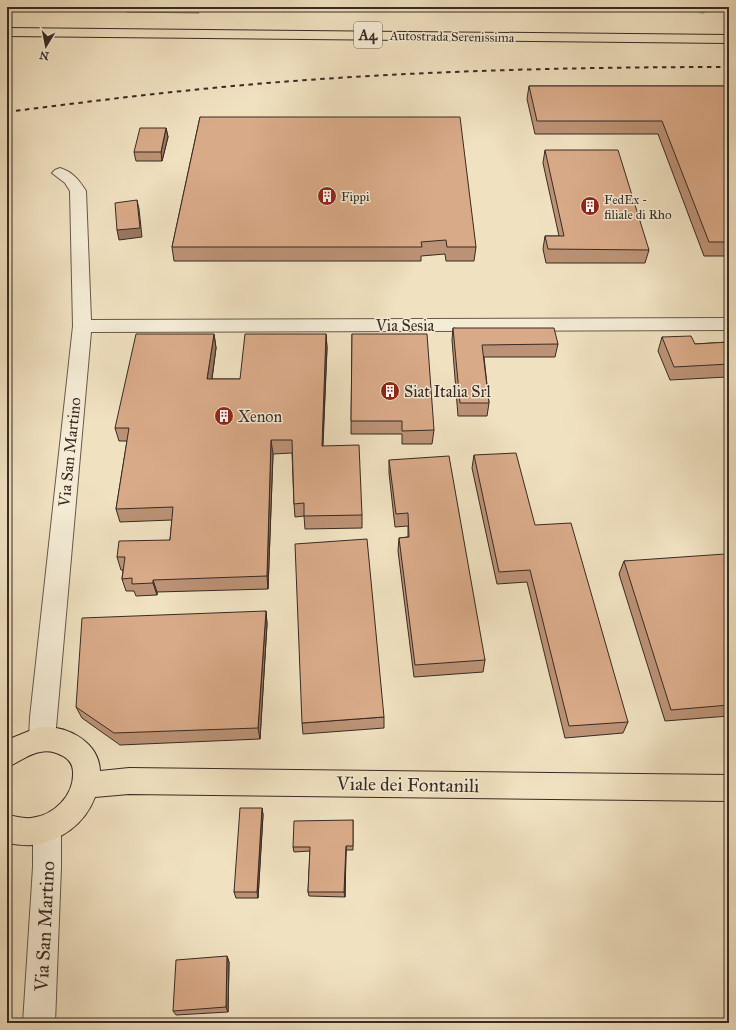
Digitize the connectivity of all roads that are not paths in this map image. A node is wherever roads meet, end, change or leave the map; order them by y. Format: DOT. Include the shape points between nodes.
graph roads {
  1 [pos="7,32"];
  2 [pos="729,39"];
  3 [pos="60,173"];
  4 [pos="729,324"];
  5 [pos="82,326"];
  6 [pos="42,739"];
  7 [pos="7,755"];
  8 [pos="87,785"];
  9 [pos="729,788"];
  10 [pos="7,829"];
  11 [pos="47,829"];
  12 [pos="39,1023"];
  1 -- 2 [label="main road, Autostrada Serenissima / A4"];
  3 -- 5 [label="street, Via San Martino" via="71,180 78,191"];
  4 -- 5 [label="street, Via Sesia"];
  5 -- 6 [label="street, Via San Martino"];
  6 -- 7 [label="main road" via="28,742"];
  6 -- 8 [label="main road" via="62,741 78,750 84,760"];
  8 -- 9 [label="main road, Viale dei Fontanili" via="130,781"];
  8 -- 11 [label="main road" via="83,796 68,816"];
  10 -- 11 [label="main road" via="19,832"];
  11 -- 12 [label="street, Via San Martino"];
}
